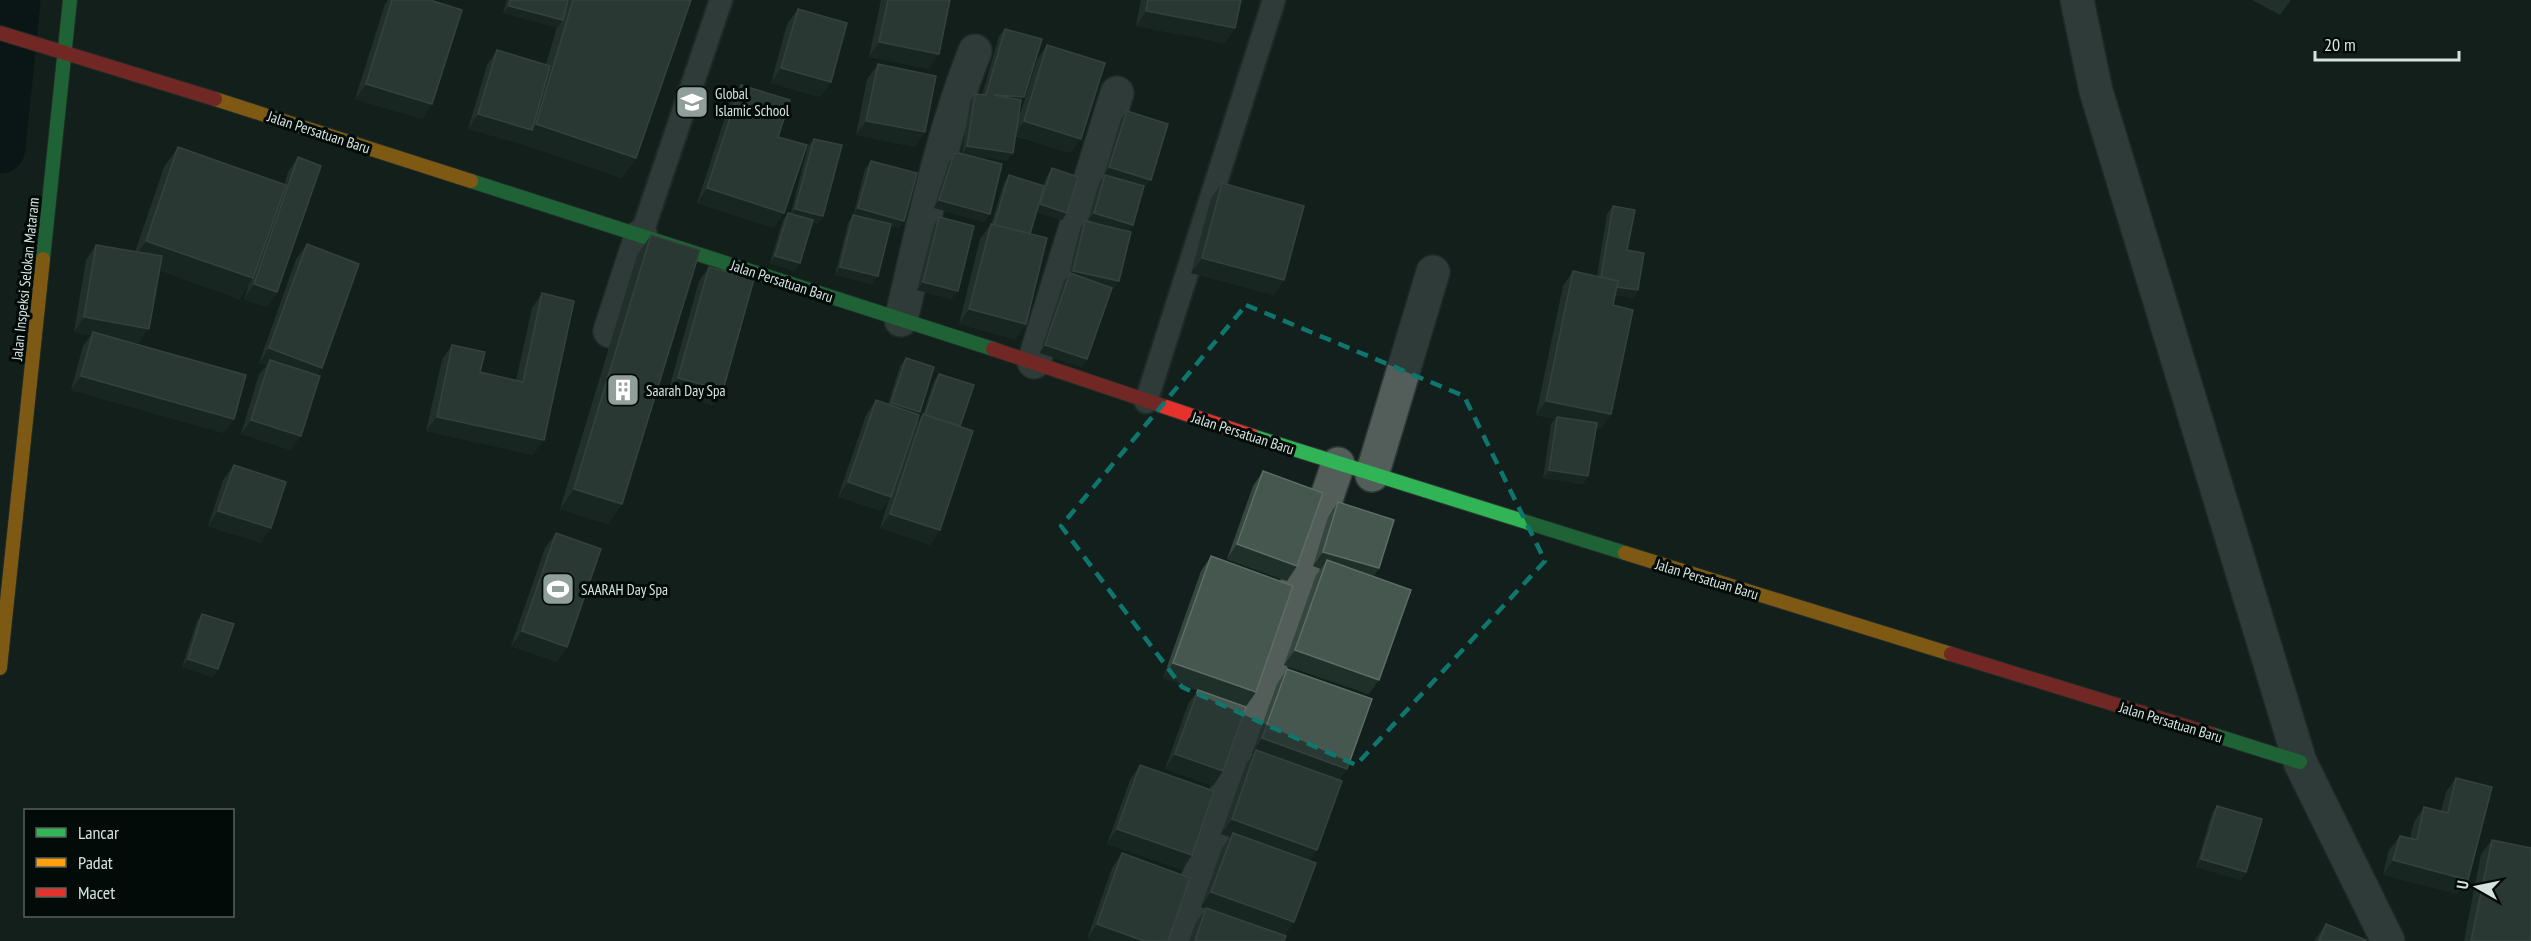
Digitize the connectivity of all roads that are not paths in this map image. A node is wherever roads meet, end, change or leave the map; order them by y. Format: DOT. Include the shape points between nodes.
graph roads {
  1 [pos="70,0"];
  2 [pos="721,0"];
  3 [pos="1274,0"];
  4 [pos="2077,0"];
  5 [pos="0,33"];
  6 [pos="975,51"];
  7 [pos="65,54"];
  8 [pos="1117,93"];
  9 [pos="641,236"];
  10 [pos="1433,272"];
  11 [pos="900,320"];
  12 [pos="610,331"];
  13 [pos="1034,362"];
  14 [pos="1146,402"];
  15 [pos="1338,464"];
  16 [pos="1372,475"];
  17 [pos="0,668"];
  18 [pos="2300,762"];
  19 [pos="1177,941"];
  20 [pos="2388,941"];
  1 -- 7 [label="street, Jalan Inspeksi Selokan Mataram"];
  2 -- 9 [label="lane"];
  3 -- 14 [label="lane"];
  4 -- 18 [label="street" via="2096,91"];
  5 -- 7 [label="street, Jalan Persatuan Baru"];
  6 -- 11 [label="street" via="963,81"];
  7 -- 9 [label="street, Jalan Persatuan Baru"];
  7 -- 17 [label="street, Jalan Inspeksi Selokan Mataram"];
  8 -- 13 [label="street"];
  9 -- 11 [label="street, Jalan Persatuan Baru"];
  9 -- 12 [label="street"];
  10 -- 16 [label="street"];
  11 -- 13 [label="street, Jalan Persatuan Baru"];
  13 -- 14 [label="street, Jalan Persatuan Baru"];
  14 -- 15 [label="street, Jalan Persatuan Baru"];
  15 -- 16 [label="street, Jalan Persatuan Baru"];
  15 -- 19 [label="street"];
  16 -- 18 [label="street, Jalan Persatuan Baru"];
  18 -- 20 [label="street"];
}
